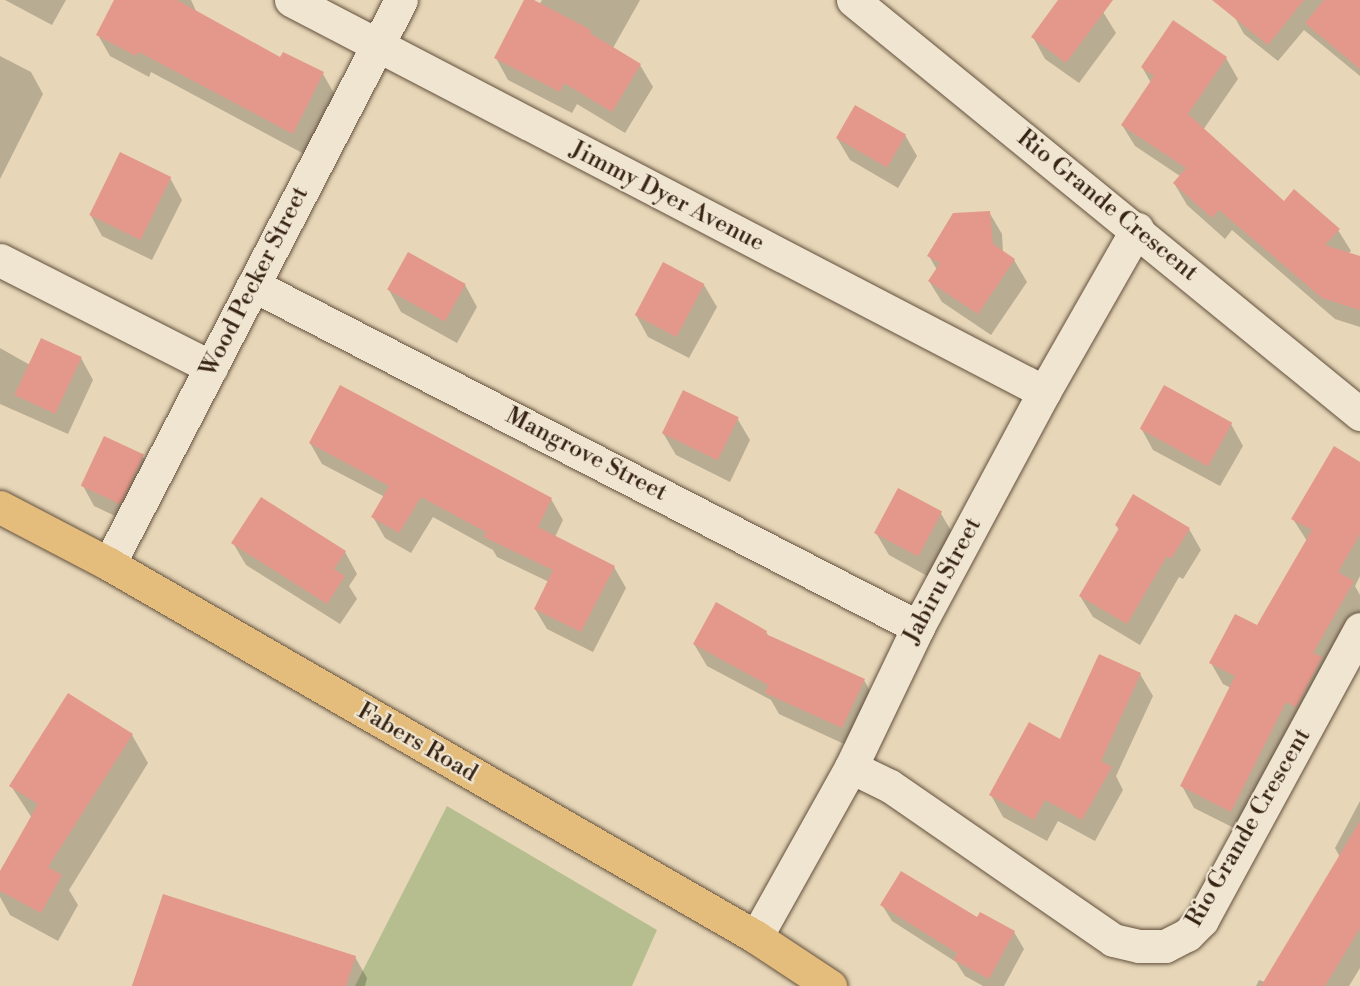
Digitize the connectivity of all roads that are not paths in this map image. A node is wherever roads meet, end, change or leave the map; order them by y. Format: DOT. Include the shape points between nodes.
graph roads {
  1 [pos="291,0"];
  2 [pos="401,0"];
  3 [pos="852,0"];
  4 [pos="376,48"];
  5 [pos="1137,229"];
  6 [pos="0,260"];
  7 [pos="253,285"];
  8 [pos="211,367"];
  9 [pos="1044,392"];
  10 [pos="1360,414"];
  11 [pos="0,507"];
  12 [pos="109,564"];
  13 [pos="918,627"];
  14 [pos="1360,629"];
  15 [pos="851,767"];
  16 [pos="756,938"];
  17 [pos="830,986"];
  1 -- 4 [label="street, Jimmy Dyer Avenue"];
  2 -- 4 [label="street, Wood Pecker Street"];
  3 -- 5 [label="street, Rio Grande Crescent" via="1067,178"];
  4 -- 7 [label="street, Wood Pecker Street"];
  4 -- 9 [label="street, Jimmy Dyer Avenue"];
  5 -- 9 [label="street, Jabiru Street"];
  5 -- 10 [label="street, Rio Grande Crescent"];
  6 -- 8 [label="street"];
  7 -- 8 [label="street, Wood Pecker Street"];
  7 -- 13 [label="street, Mangrove Street"];
  8 -- 12 [label="street, Wood Pecker Street"];
  9 -- 13 [label="street, Jabiru Street"];
  11 -- 12 [label="main road, Fabers Road"];
  12 -- 16 [label="main road, Fabers Road"];
  13 -- 15 [label="street, Jabiru Street"];
  14 -- 15 [label="street, Rio Grande Crescent" via="1202,920 1187,935 1165,946 1113,940 890,786"];
  15 -- 16 [label="street, Jabiru Street"];
  16 -- 17 [label="main road, Fabers Road"];
}
